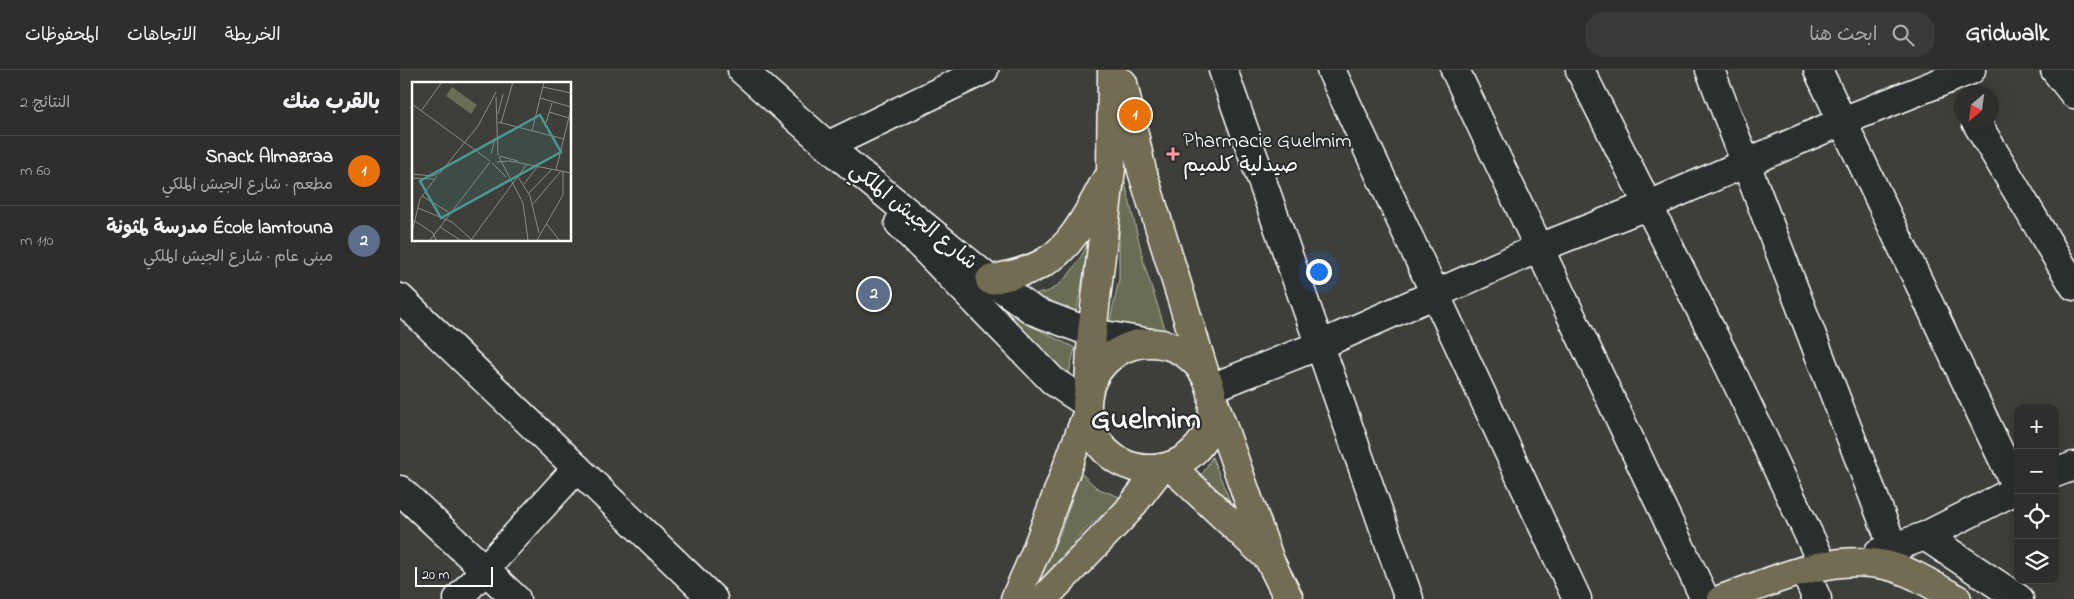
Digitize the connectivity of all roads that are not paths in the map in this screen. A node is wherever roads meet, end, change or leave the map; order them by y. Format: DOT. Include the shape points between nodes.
graph roads {
  1 [pos="742,70"];
  2 [pos="984,70"];
  3 [pos="1112,70"];
  4 [pos="1120,70"];
  5 [pos="1223,70"];
  6 [pos="1331,70"];
  7 [pos="1455,70"];
  8 [pos="1580,70"];
  9 [pos="1710,70"];
  10 [pos="1818,70"];
  11 [pos="2055,70"];
  12 [pos="1961,83"];
  13 [pos="2074,94"];
  14 [pos="1843,121"];
  15 [pos="1981,130"];
  16 [pos="832,151"];
  17 [pos="1747,164"];
  18 [pos="1111,169"];
  19 [pos="1648,205"];
  20 [pos="1539,248"];
  21 [pos="990,280"];
  22 [pos="2074,286"];
  23 [pos="1436,295"];
  24 [pos="400,298"];
  25 [pos="1092,334"];
  26 [pos="1145,342"];
  27 [pos="1320,345"];
  28 [pos="1209,386"];
  29 [pos="1087,402"];
  30 [pos="2074,466"];
  31 [pos="1166,467"];
  32 [pos="577,468"];
  33 [pos="2059,472"];
  34 [pos="2014,483"];
  35 [pos="400,490"];
  36 [pos="2014,491"];
  37 [pos="1924,536"];
  38 [pos="1893,547"];
  39 [pos="1270,560"];
  40 [pos="1855,562"];
  41 [pos="1813,568"];
  42 [pos="484,570"];
  43 [pos="458,599"];
  44 [pos="516,599"];
  45 [pos="714,599"];
  46 [pos="1015,599"];
  47 [pos="1043,599"];
  48 [pos="1289,599"];
  49 [pos="1409,599"];
  50 [pos="1577,599"];
  51 [pos="1705,599"];
  52 [pos="1722,599"];
  53 [pos="1817,599"];
  54 [pos="1957,599"];
  55 [pos="2019,599"];
  1 -- 16 [label="street"];
  2 -- 16 [label="street"];
  3 -- 18 [label="main road"];
  4 -- 28 [label="main road" via="1142,171"];
  5 -- 27 [label="street"];
  6 -- 23 [label="street"];
  7 -- 20 [label="street"];
  8 -- 19 [label="street"];
  9 -- 17 [label="street"];
  10 -- 14 [label="street"];
  11 -- 13 [label="street"];
  12 -- 14 [label="street"];
  14 -- 17 [label="street"];
  14 -- 34 [label="street"];
  15 -- 22 [label="street"];
  16 -- 21 [label="street, شارع الجيش الملكي"];
  16 -- 29 [label="street, شارع الجيش الملكي" via="1005,334 1053,381"];
  17 -- 19 [label="street"];
  17 -- 38 [label="street"];
  18 -- 21 [label="main road" via="1082,224 1056,255 1026,271"];
  18 -- 25 [label="main road"];
  19 -- 20 [label="street"];
  19 -- 41 [label="street" via="1729,366"];
  20 -- 23 [label="street"];
  20 -- 51 [label="street"];
  21 -- 25 [label="street, شارع الجيش الملكي" via="1034,311"];
  23 -- 27 [label="street"];
  23 -- 50 [label="street"];
  24 -- 32 [label="street"];
  25 -- 26 [label="street, شارع الجيش الملكي"];
  25 -- 29 [label="main road"];
  26 -- 28 [label="main road" via="1163,343 1179,349 1193,359"];
  26 -- 29 [label="main road" via="1130,345 1104,361 1095,373"];
  27 -- 28 [label="street"];
  27 -- 49 [label="street"];
  28 -- 31 [label="main road" via="1213,412 1204,440 1183,460"];
  28 -- 39 [label="main road"];
  29 -- 31 [label="main road" via="1088,421 1094,437 1105,451 1135,468 1153,470"];
  29 -- 46 [label="main road" via="1034,556"];
  30 -- 33 [label="street"];
  31 -- 39 [label="main road"];
  31 -- 47 [label="main road"];
  32 -- 42 [label="street"];
  32 -- 45 [label="street"];
  35 -- 42 [label="street"];
  36 -- 37 [label="street"];
  37 -- 38 [label="street"];
  37 -- 55 [label="street"];
  38 -- 40 [label="street"];
  39 -- 48 [label="main road"];
  40 -- 41 [label="main road"];
  40 -- 54 [label="main road" via="1885,565 1920,578"];
  41 -- 52 [label="main road"];
  41 -- 53 [label="street"];
  42 -- 43 [label="street"];
  42 -- 44 [label="street"];
}
